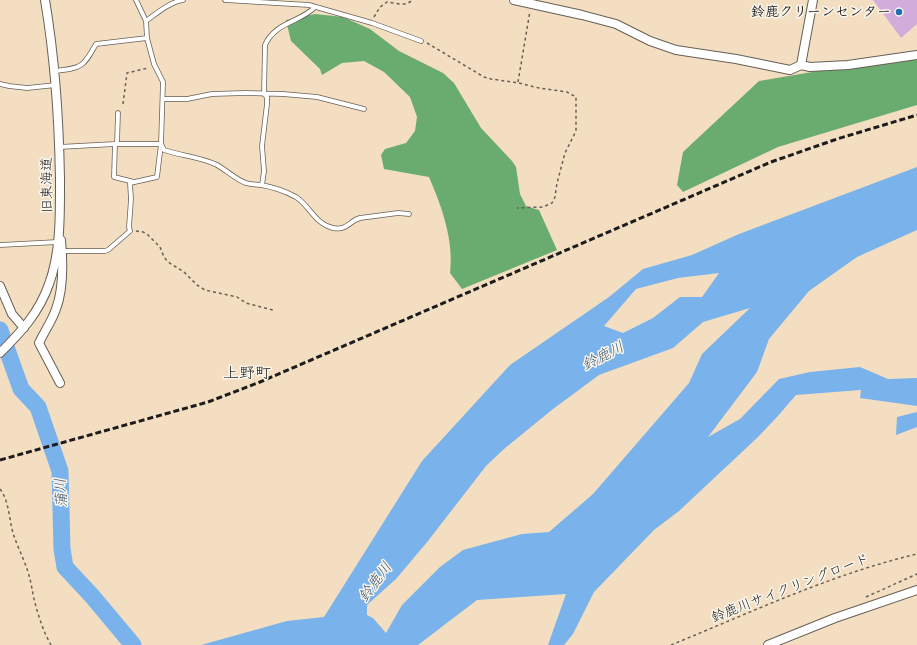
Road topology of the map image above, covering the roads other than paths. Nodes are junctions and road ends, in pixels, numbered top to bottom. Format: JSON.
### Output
{"nodes":[{"id":1,"x":45,"y":0,"type":"edge"},
{"id":2,"x":136,"y":0,"type":"edge"},
{"id":3,"x":183,"y":0,"type":"edge"},
{"id":4,"x":224,"y":0,"type":"edge"},
{"id":5,"x":514,"y":0,"type":"edge"},
{"id":6,"x":813,"y":0,"type":"edge"},
{"id":7,"x":543,"y":3,"type":"edge"},
{"id":8,"x":315,"y":7,"type":"junction"},
{"id":9,"x":146,"y":21,"type":"junction"},
{"id":10,"x":147,"y":38,"type":"junction"},
{"id":11,"x":422,"y":41,"type":"road end"},
{"id":12,"x":917,"y":55,"type":"edge"},
{"id":13,"x":801,"y":65,"type":"junction"},
{"id":14,"x":55,"y":71,"type":"junction"},
{"id":15,"x":0,"y":84,"type":"edge"},
{"id":16,"x":56,"y":85,"type":"junction"},
{"id":17,"x":264,"y":94,"type":"junction"},
{"id":18,"x":163,"y":99,"type":"junction"},
{"id":19,"x":364,"y":109,"type":"dead end"},
{"id":20,"x":118,"y":113,"type":"dead end"},
{"id":21,"x":116,"y":144,"type":"junction"},
{"id":22,"x":160,"y":144,"type":"junction"},
{"id":23,"x":59,"y":147,"type":"junction"},
{"id":24,"x":134,"y":182,"type":"junction"},
{"id":25,"x":262,"y":185,"type":"junction"},
{"id":26,"x":409,"y":214,"type":"dead end"},
{"id":27,"x":60,"y":224,"type":"junction"},
{"id":28,"x":58,"y":242,"type":"junction"},
{"id":29,"x":0,"y":245,"type":"edge"},
{"id":30,"x":62,"y":251,"type":"junction"},
{"id":31,"x":0,"y":286,"type":"edge"},
{"id":32,"x":23,"y":330,"type":"junction"},
{"id":33,"x":0,"y":353,"type":"edge"},
{"id":34,"x":60,"y":383,"type":"dead end"},
{"id":35,"x":917,"y":590,"type":"edge"},
{"id":36,"x":768,"y":645,"type":"edge"}],
"edges":[{"from":1,"to":14,"type":"street","name":"旧東海道"},
{"from":2,"to":9,"type":"lane"},
{"from":3,"to":9,"type":"lane"},
{"from":4,"to":8,"type":"lane"},
{"from":5,"to":7,"type":"street"},
{"from":6,"to":13,"type":"street"},
{"from":7,"to":13,"type":"street"},
{"from":8,"to":11,"type":"lane"},
{"from":8,"to":17,"type":"lane"},
{"from":9,"to":10,"type":"lane"},
{"from":10,"to":14,"type":"lane"},
{"from":10,"to":18,"type":"lane"},
{"from":12,"to":13,"type":"street"},
{"from":14,"to":16,"type":"street","name":"旧東海道"},
{"from":15,"to":16,"type":"lane"},
{"from":16,"to":23,"type":"street","name":"旧東海道"},
{"from":17,"to":18,"type":"lane"},
{"from":17,"to":19,"type":"lane"},
{"from":17,"to":25,"type":"lane"},
{"from":18,"to":22,"type":"lane"},
{"from":20,"to":21,"type":"lane"},
{"from":21,"to":22,"type":"lane"},
{"from":21,"to":23,"type":"lane"},
{"from":21,"to":24,"type":"lane"},
{"from":22,"to":24,"type":"lane"},
{"from":22,"to":25,"type":"lane"},
{"from":23,"to":27,"type":"street","name":"旧東海道"},
{"from":24,"to":30,"type":"lane"},
{"from":25,"to":26,"type":"lane"},
{"from":27,"to":28,"type":"street","name":"旧東海道"},
{"from":27,"to":30,"type":"street"},
{"from":28,"to":29,"type":"lane"},
{"from":28,"to":32,"type":"street","name":"旧東海道"},
{"from":30,"to":34,"type":"street"},
{"from":31,"to":32,"type":"street"},
{"from":32,"to":33,"type":"street","name":"旧東海道"},
{"from":35,"to":36,"type":"street"}]}
